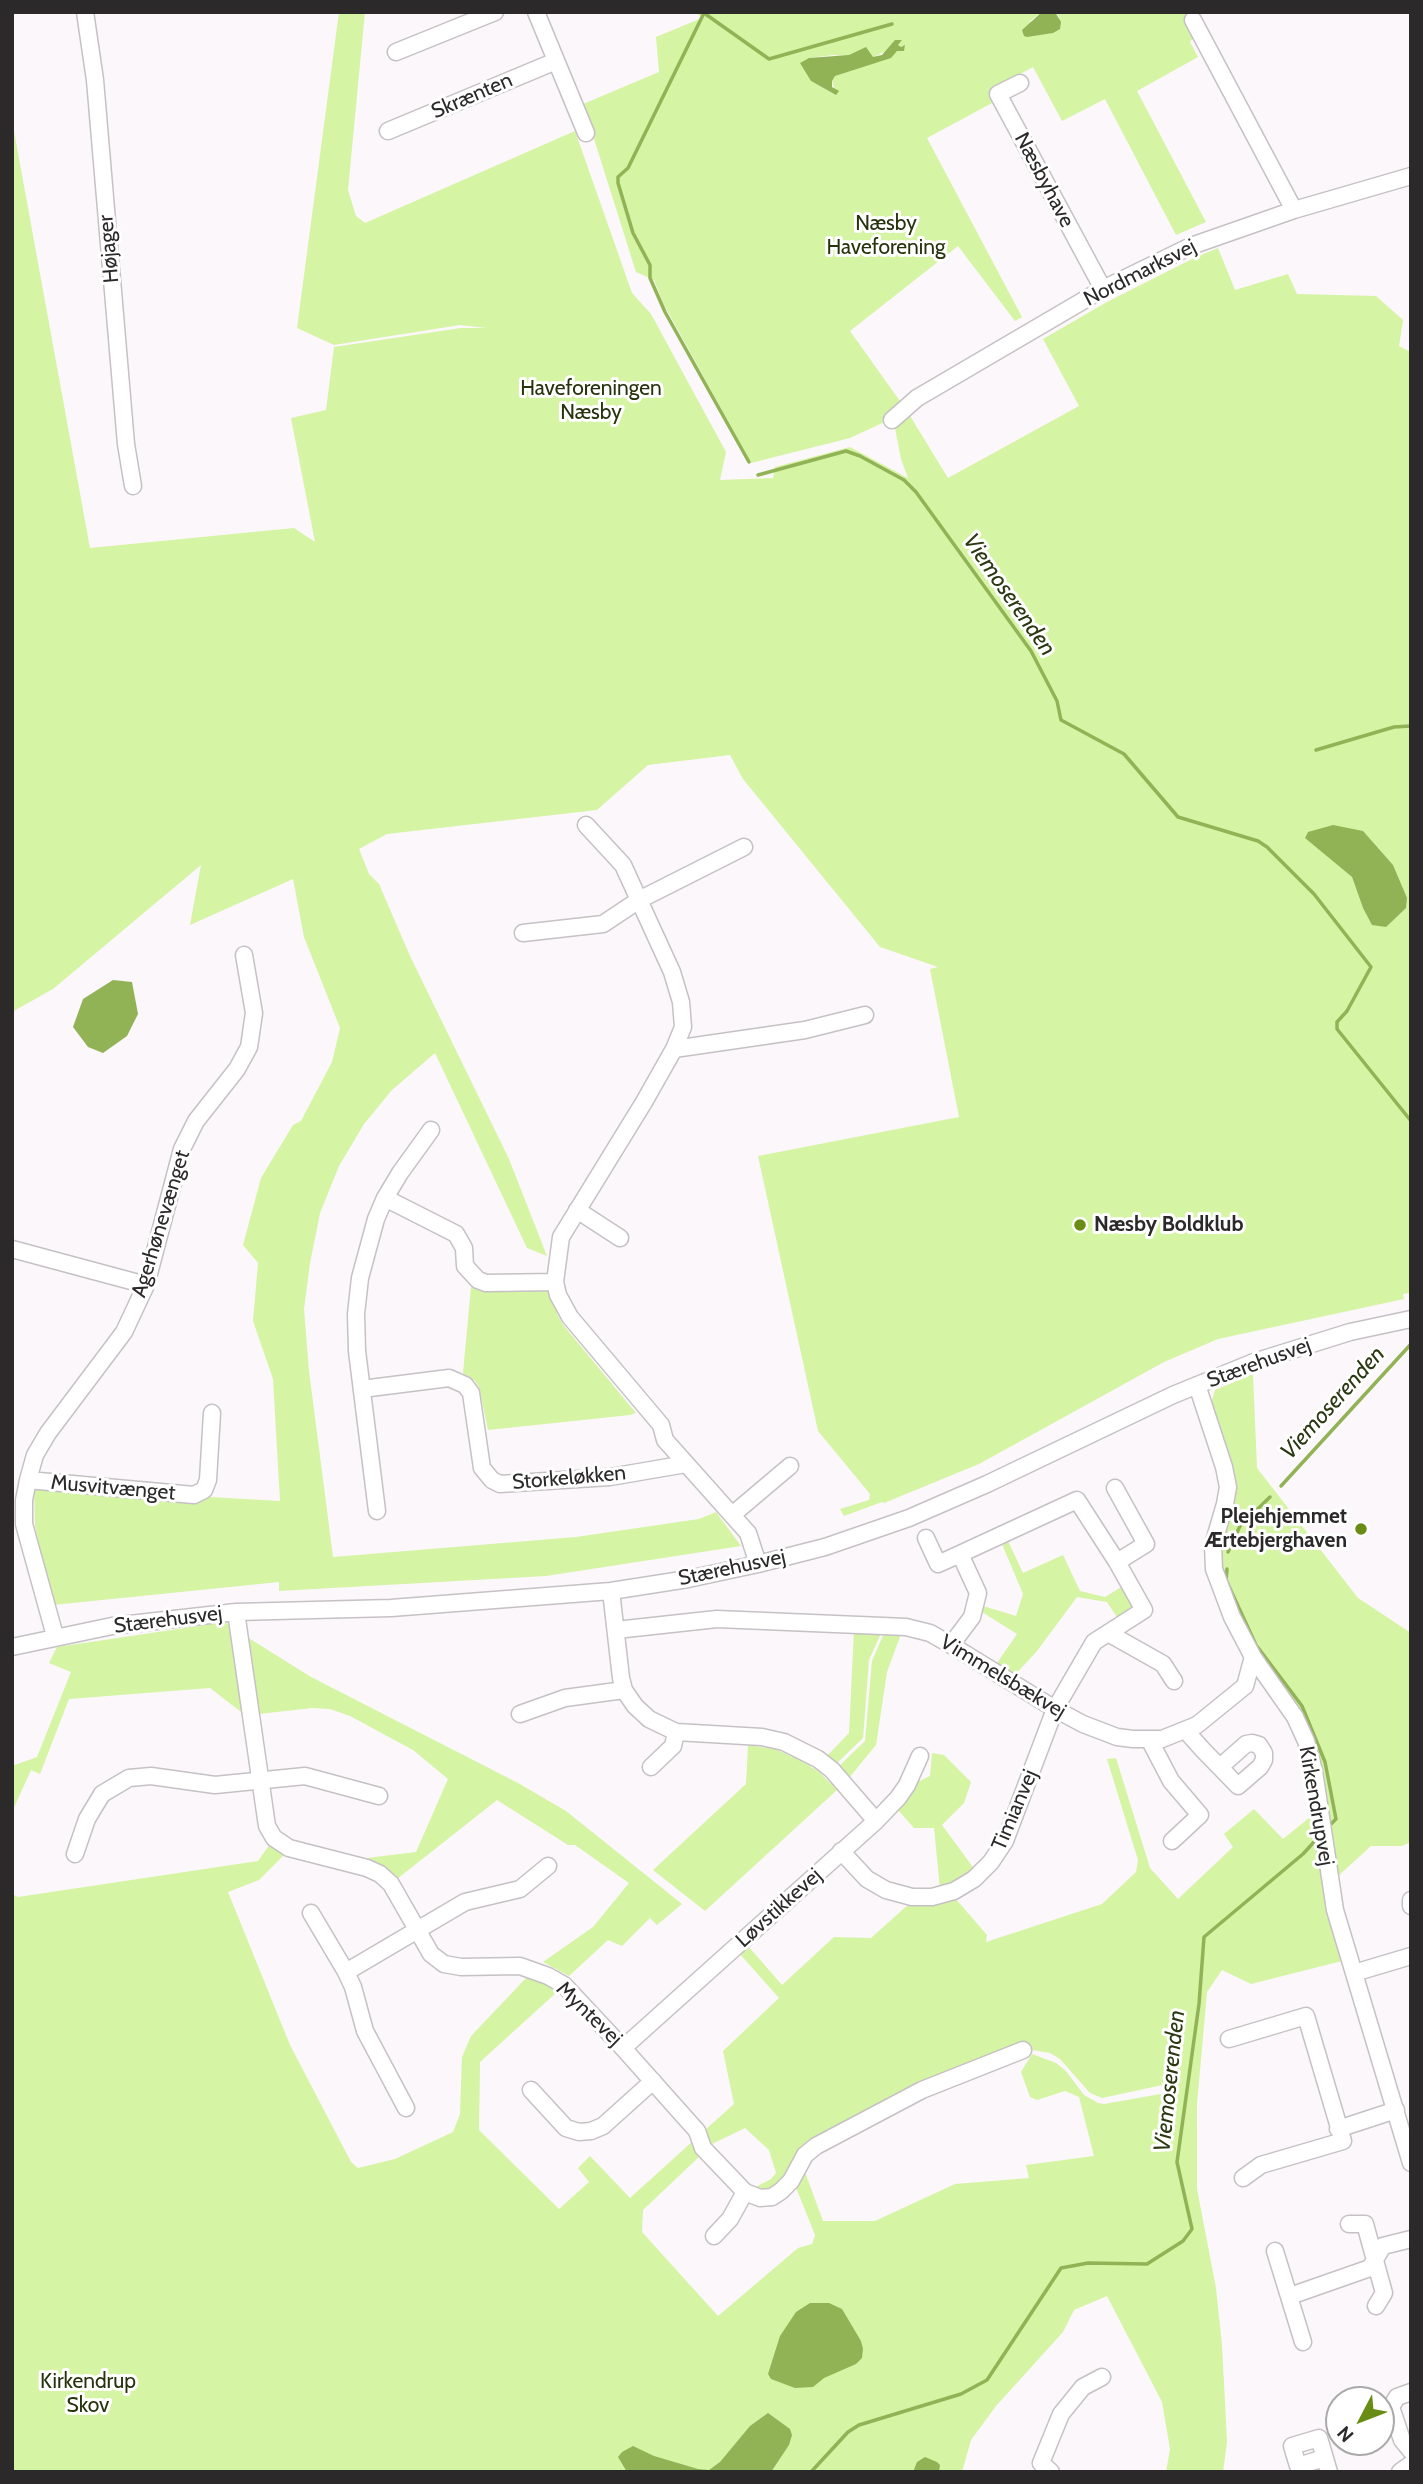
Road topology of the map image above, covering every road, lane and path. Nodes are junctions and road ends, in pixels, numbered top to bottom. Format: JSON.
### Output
{"nodes":[{"id":1,"x":85,"y":12,"type":"edge"},
{"id":2,"x":495,"y":12,"type":"edge"},
{"id":3,"x":536,"y":12,"type":"edge"},
{"id":4,"x":1193,"y":20,"type":"dead end"},
{"id":5,"x":396,"y":52,"type":"dead end"},
{"id":6,"x":556,"y":61,"type":"junction"},
{"id":7,"x":1020,"y":83,"type":"dead end"},
{"id":8,"x":388,"y":131,"type":"dead end"},
{"id":9,"x":586,"y":133,"type":"dead end"},
{"id":10,"x":1411,"y":176,"type":"edge"},
{"id":11,"x":1294,"y":210,"type":"junction"},
{"id":12,"x":1102,"y":289,"type":"junction"},
{"id":13,"x":892,"y":420,"type":"dead end"},
{"id":14,"x":133,"y":486,"type":"dead end"},
{"id":15,"x":586,"y":825,"type":"dead end"},
{"id":16,"x":744,"y":847,"type":"dead end"},
{"id":17,"x":639,"y":900,"type":"junction"},
{"id":18,"x":523,"y":933,"type":"dead end"},
{"id":19,"x":244,"y":955,"type":"dead end"},
{"id":20,"x":865,"y":1015,"type":"dead end"},
{"id":21,"x":674,"y":1049,"type":"junction"},
{"id":22,"x":431,"y":1130,"type":"dead end"},
{"id":23,"x":385,"y":1198,"type":"junction"},
{"id":24,"x":578,"y":1210,"type":"junction"},
{"id":25,"x":620,"y":1238,"type":"dead end"},
{"id":26,"x":12,"y":1249,"type":"edge"},
{"id":27,"x":555,"y":1282,"type":"junction"},
{"id":28,"x":146,"y":1285,"type":"junction"},
{"id":29,"x":1411,"y":1319,"type":"edge"},
{"id":30,"x":1197,"y":1385,"type":"junction"},
{"id":31,"x":362,"y":1389,"type":"junction"},
{"id":32,"x":212,"y":1413,"type":"dead end"},
{"id":33,"x":686,"y":1464,"type":"junction"},
{"id":34,"x":790,"y":1466,"type":"dead end"},
{"id":35,"x":28,"y":1480,"type":"junction"},
{"id":36,"x":1115,"y":1488,"type":"dead end"},
{"id":37,"x":377,"y":1511,"type":"dead end"},
{"id":38,"x":732,"y":1515,"type":"junction"},
{"id":39,"x":18,"y":1525,"type":"edge"},
{"id":40,"x":926,"y":1538,"type":"dead end"},
{"id":41,"x":960,"y":1554,"type":"junction"},
{"id":42,"x":1117,"y":1562,"type":"junction"},
{"id":43,"x":758,"y":1564,"type":"junction"},
{"id":44,"x":611,"y":1591,"type":"junction"},
{"id":45,"x":236,"y":1612,"type":"junction"},
{"id":46,"x":616,"y":1630,"type":"junction"},
{"id":47,"x":1108,"y":1633,"type":"junction"},
{"id":48,"x":55,"y":1636,"type":"junction"},
{"id":49,"x":951,"y":1645,"type":"junction"},
{"id":50,"x":12,"y":1647,"type":"edge"},
{"id":51,"x":1253,"y":1657,"type":"junction"},
{"id":52,"x":1174,"y":1681,"type":"dead end"},
{"id":53,"x":1273,"y":1685,"type":"junction"},
{"id":54,"x":1245,"y":1686,"type":"junction"},
{"id":55,"x":624,"y":1690,"type":"junction"},
{"id":56,"x":1055,"y":1709,"type":"junction"},
{"id":57,"x":520,"y":1714,"type":"dead end"},
{"id":58,"x":1186,"y":1731,"type":"junction"},
{"id":59,"x":676,"y":1732,"type":"junction"},
{"id":60,"x":1149,"y":1739,"type":"junction"},
{"id":61,"x":920,"y":1756,"type":"dead end"},
{"id":62,"x":651,"y":1767,"type":"dead end"},
{"id":63,"x":1220,"y":1767,"type":"dead end"},
{"id":64,"x":261,"y":1782,"type":"junction"},
{"id":65,"x":379,"y":1796,"type":"dead end"},
{"id":66,"x":876,"y":1821,"type":"junction"},
{"id":67,"x":1172,"y":1841,"type":"dead end"},
{"id":68,"x":841,"y":1851,"type":"junction"},
{"id":69,"x":75,"y":1854,"type":"dead end"},
{"id":70,"x":548,"y":1866,"type":"dead end"},
{"id":71,"x":1411,"y":1900,"type":"edge"},
{"id":72,"x":1411,"y":1906,"type":"edge"},
{"id":73,"x":311,"y":1913,"type":"dead end"},
{"id":74,"x":418,"y":1931,"type":"junction"},
{"id":75,"x":1411,"y":1956,"type":"edge"},
{"id":76,"x":346,"y":1972,"type":"junction"},
{"id":77,"x":1354,"y":1973,"type":"junction"},
{"id":78,"x":1229,"y":2039,"type":"dead end"},
{"id":79,"x":623,"y":2048,"type":"junction"},
{"id":80,"x":1023,"y":2050,"type":"dead end"},
{"id":81,"x":653,"y":2081,"type":"junction"},
{"id":82,"x":531,"y":2090,"type":"dead end"},
{"id":83,"x":406,"y":2108,"type":"dead end"},
{"id":84,"x":1396,"y":2110,"type":"junction"},
{"id":85,"x":1338,"y":2129,"type":"junction"},
{"id":86,"x":1411,"y":2163,"type":"edge"},
{"id":87,"x":1243,"y":2178,"type":"dead end"},
{"id":88,"x":745,"y":2192,"type":"junction"},
{"id":89,"x":1349,"y":2224,"type":"dead end"},
{"id":90,"x":714,"y":2236,"type":"dead end"},
{"id":91,"x":1411,"y":2239,"type":"edge"},
{"id":92,"x":1275,"y":2251,"type":"dead end"},
{"id":93,"x":1375,"y":2261,"type":"junction"},
{"id":94,"x":1290,"y":2296,"type":"junction"},
{"id":95,"x":1376,"y":2306,"type":"dead end"},
{"id":96,"x":1303,"y":2342,"type":"dead end"},
{"id":97,"x":1102,"y":2377,"type":"dead end"},
{"id":98,"x":1411,"y":2392,"type":"edge"},
{"id":99,"x":1411,"y":2451,"type":"edge"},
{"id":100,"x":1411,"y":2464,"type":"edge"},
{"id":101,"x":1051,"y":2472,"type":"edge"},
{"id":102,"x":1400,"y":2472,"type":"edge"}],
"edges":[{"from":1,"to":14,"type":"street","name":"Højager"},
{"from":2,"to":5,"type":"street"},
{"from":3,"to":6,"type":"street"},
{"from":4,"to":11,"type":"street"},
{"from":6,"to":8,"type":"street","name":"Skrænten"},
{"from":6,"to":9,"type":"street"},
{"from":7,"to":12,"type":"street","name":"Næsbyhave"},
{"from":10,"to":11,"type":"street","name":"Nordmarksvej"},
{"from":11,"to":12,"type":"street","name":"Nordmarksvej"},
{"from":12,"to":13,"type":"street","name":"Nordmarksvej"},
{"from":15,"to":17,"type":"street"},
{"from":16,"to":17,"type":"street"},
{"from":17,"to":18,"type":"street"},
{"from":17,"to":21,"type":"street"},
{"from":19,"to":28,"type":"street","name":"Agerhønevænget"},
{"from":20,"to":21,"type":"street"},
{"from":21,"to":24,"type":"street"},
{"from":22,"to":23,"type":"street"},
{"from":23,"to":27,"type":"street"},
{"from":23,"to":31,"type":"street"},
{"from":24,"to":25,"type":"street"},
{"from":24,"to":27,"type":"street"},
{"from":26,"to":28,"type":"street"},
{"from":27,"to":33,"type":"street"},
{"from":28,"to":35,"type":"street","name":"Agerhønevænget"},
{"from":29,"to":30,"type":"street","name":"Stærehusvej"},
{"from":30,"to":43,"type":"street","name":"Stærehusvej"},
{"from":30,"to":51,"type":"street","name":"Kirkendrupvej"},
{"from":31,"to":33,"type":"street","name":"Storkeløkken"},
{"from":31,"to":37,"type":"street"},
{"from":32,"to":35,"type":"street","name":"Musvitvænget"},
{"from":33,"to":38,"type":"street"},
{"from":34,"to":38,"type":"street"},
{"from":35,"to":39,"type":"street","name":"Agerhønevænget"},
{"from":36,"to":42,"type":"street"},
{"from":38,"to":43,"type":"street"},
{"from":39,"to":48,"type":"street","name":"Agerhønevænget"},
{"from":40,"to":41,"type":"street"},
{"from":41,"to":42,"type":"street"},
{"from":41,"to":49,"type":"street"},
{"from":42,"to":47,"type":"street","name":"Timianvej"},
{"from":43,"to":44,"type":"street","name":"Stærehusvej"},
{"from":44,"to":45,"type":"street","name":"Stærehusvej"},
{"from":44,"to":46,"type":"street"},
{"from":45,"to":48,"type":"street","name":"Stærehusvej"},
{"from":45,"to":64,"type":"street","name":"Myntevej"},
{"from":46,"to":49,"type":"street","name":"Vimmelsbækvej"},
{"from":46,"to":55,"type":"street"},
{"from":47,"to":52,"type":"street"},
{"from":47,"to":56,"type":"street","name":"Timianvej"},
{"from":48,"to":50,"type":"street","name":"Stærehusvej"},
{"from":49,"to":56,"type":"street","name":"Vimmelsbækvej"},
{"from":51,"to":53,"type":"street","name":"Kirkendrupvej"},
{"from":51,"to":54,"type":"street"},
{"from":53,"to":54,"type":"street"},
{"from":53,"to":77,"type":"street","name":"Kirkendrupvej"},
{"from":54,"to":58,"type":"street","name":"Vimmelsbækvej"},
{"from":55,"to":57,"type":"street"},
{"from":55,"to":59,"type":"street"},
{"from":56,"to":60,"type":"street","name":"Vimmelsbækvej"},
{"from":56,"to":68,"type":"street","name":"Timianvej"},
{"from":58,"to":60,"type":"street","name":"Vimmelsbækvej"},
{"from":58,"to":63,"type":"street"},
{"from":59,"to":62,"type":"street"},
{"from":59,"to":66,"type":"street"},
{"from":60,"to":67,"type":"street"},
{"from":61,"to":66,"type":"street","name":"Løvstikkevej"},
{"from":64,"to":65,"type":"street"},
{"from":64,"to":69,"type":"street"},
{"from":64,"to":74,"type":"street","name":"Myntevej"},
{"from":66,"to":68,"type":"street","name":"Løvstikkevej"},
{"from":68,"to":79,"type":"street","name":"Løvstikkevej"},
{"from":70,"to":74,"type":"street"},
{"from":71,"to":72,"type":"street"},
{"from":73,"to":76,"type":"street"},
{"from":74,"to":76,"type":"street"},
{"from":74,"to":79,"type":"street","name":"Myntevej"},
{"from":75,"to":77,"type":"street"},
{"from":76,"to":83,"type":"street"},
{"from":77,"to":84,"type":"street","name":"Kirkendrupvej"},
{"from":78,"to":85,"type":"street"},
{"from":79,"to":81,"type":"street","name":"Myntevej"},
{"from":80,"to":88,"type":"street"},
{"from":81,"to":82,"type":"street"},
{"from":81,"to":88,"type":"street","name":"Myntevej"},
{"from":84,"to":85,"type":"street"},
{"from":84,"to":86,"type":"street","name":"Kirkendrupvej"},
{"from":85,"to":87,"type":"street"},
{"from":88,"to":90,"type":"street"},
{"from":89,"to":93,"type":"street"},
{"from":91,"to":93,"type":"street"},
{"from":92,"to":94,"type":"street"},
{"from":93,"to":94,"type":"street"},
{"from":93,"to":95,"type":"street"},
{"from":94,"to":96,"type":"street"},
{"from":97,"to":101,"type":"street"},
{"from":98,"to":99,"type":"street"},
{"from":100,"to":102,"type":"street"}]}
